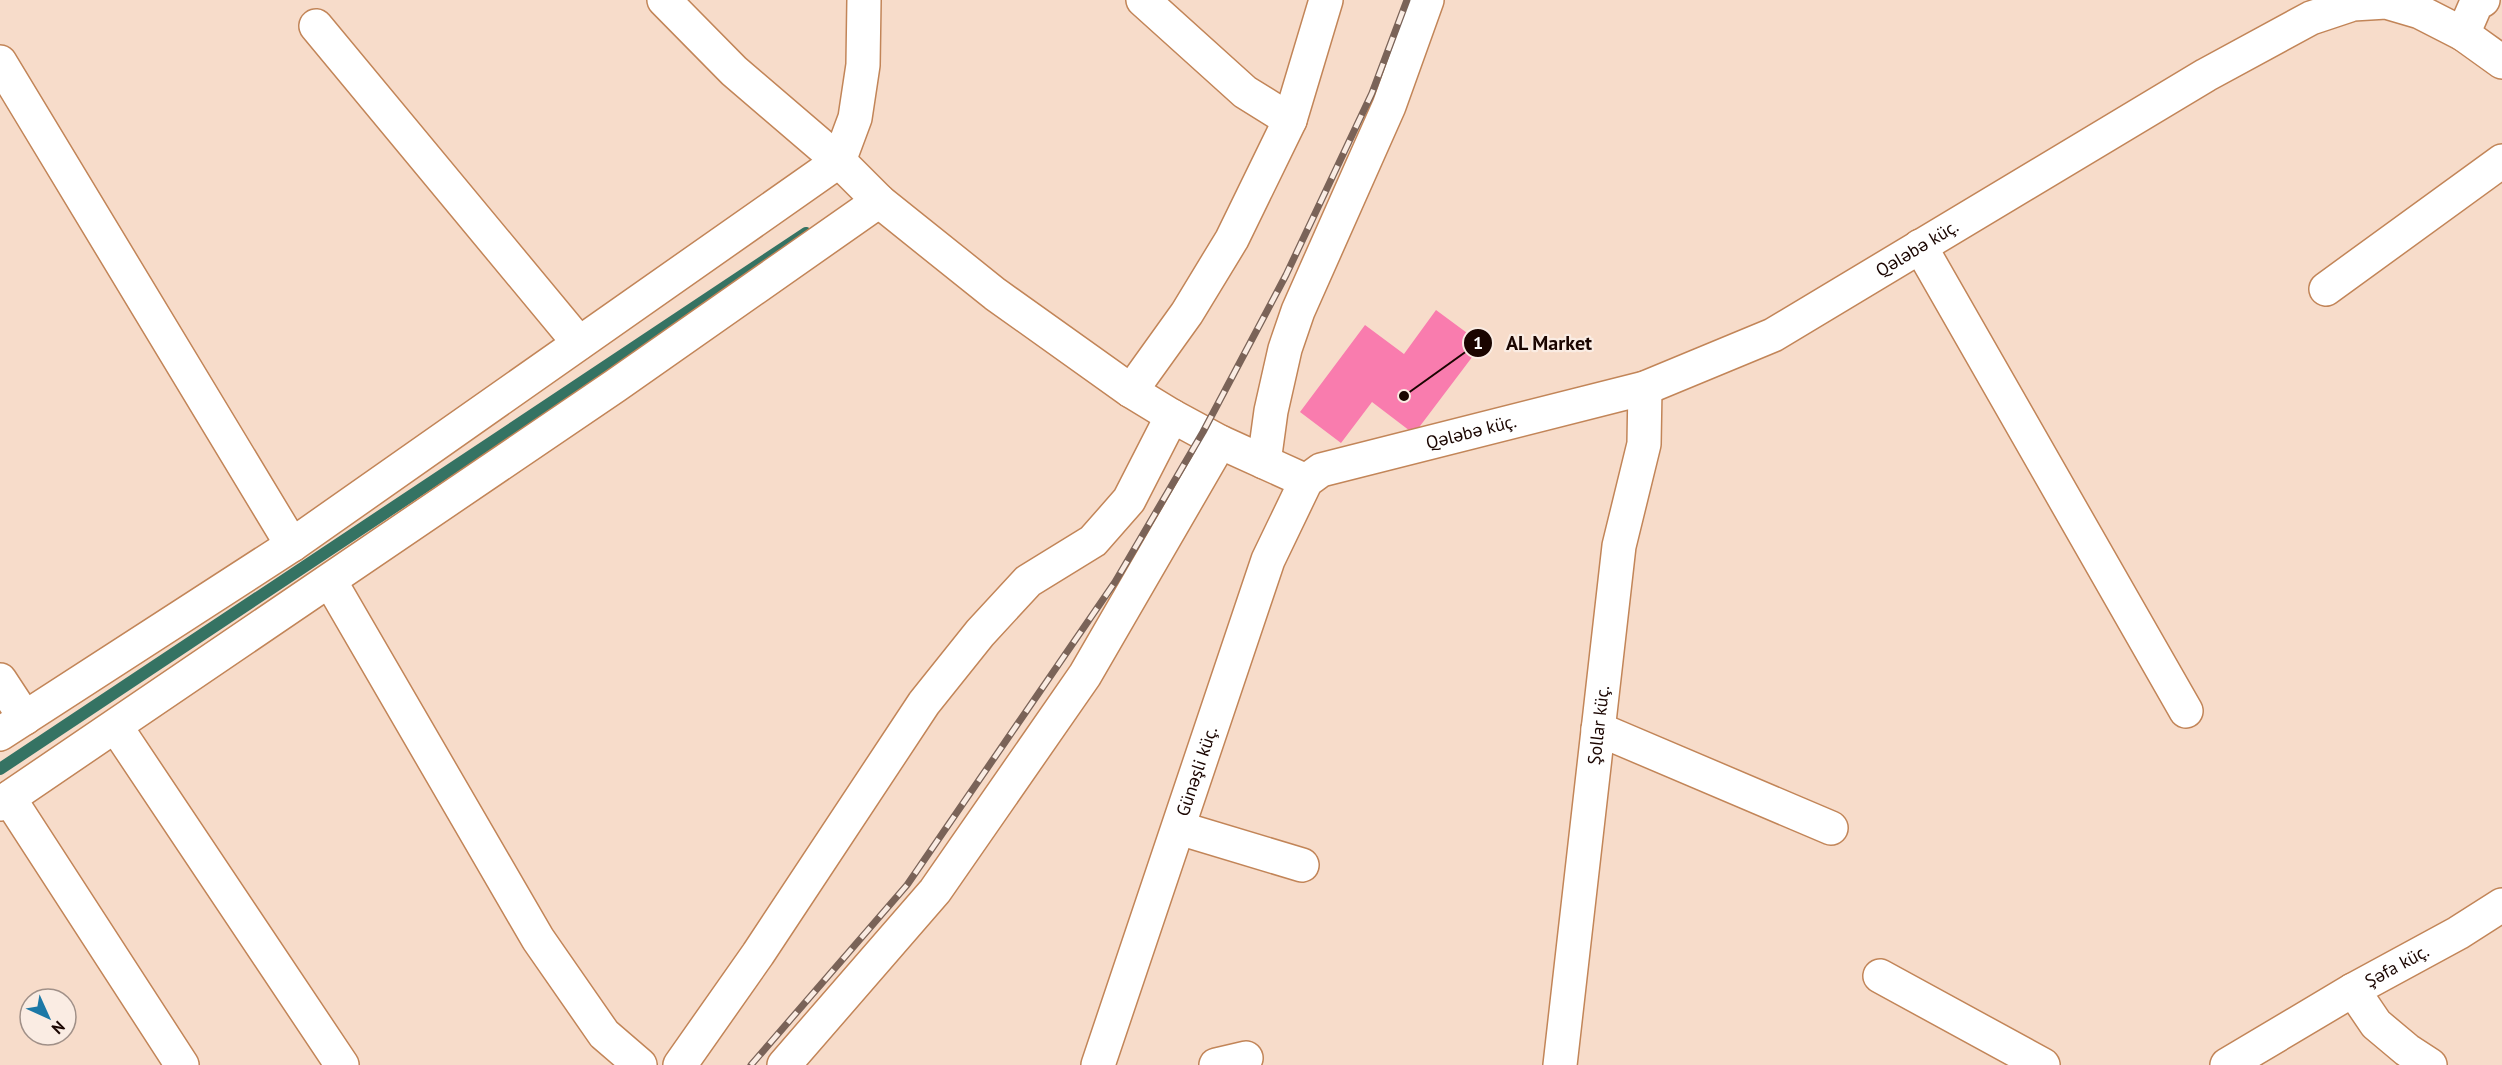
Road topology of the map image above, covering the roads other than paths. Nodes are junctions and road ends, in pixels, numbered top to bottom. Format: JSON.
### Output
{"nodes":[{"id":1,"x":664,"y":0,"type":"edge"},
{"id":2,"x":864,"y":0,"type":"edge"},
{"id":3,"x":1143,"y":0,"type":"edge"},
{"id":4,"x":1326,"y":0,"type":"edge"},
{"id":5,"x":1427,"y":0,"type":"edge"},
{"id":6,"x":2483,"y":0,"type":"edge"},
{"id":7,"x":2385,"y":1,"type":"edge"},
{"id":8,"x":316,"y":26,"type":"dead end"},
{"id":9,"x":2463,"y":34,"type":"junction"},
{"id":10,"x":0,"y":62,"type":"edge"},
{"id":11,"x":2502,"y":62,"type":"edge"},
{"id":12,"x":1290,"y":120,"type":"junction"},
{"id":13,"x":838,"y":160,"type":"junction"},
{"id":14,"x":2502,"y":161,"type":"edge"},
{"id":15,"x":879,"y":201,"type":"junction"},
{"id":16,"x":1920,"y":246,"type":"junction"},
{"id":17,"x":2326,"y":289,"type":"dead end"},
{"id":18,"x":579,"y":343,"type":"junction"},
{"id":19,"x":1644,"y":388,"type":"junction"},
{"id":20,"x":1131,"y":391,"type":"junction"},
{"id":21,"x":1172,"y":416,"type":"junction"},
{"id":22,"x":1220,"y":442,"type":"junction"},
{"id":23,"x":1264,"y":462,"type":"junction"},
{"id":24,"x":1306,"y":481,"type":"junction"},
{"id":25,"x":292,"y":545,"type":"junction"},
{"id":26,"x":330,"y":581,"type":"junction"},
{"id":27,"x":0,"y":680,"type":"edge"},
{"id":28,"x":2186,"y":711,"type":"dead end"},
{"id":29,"x":12,"y":726,"type":"edge"},
{"id":30,"x":116,"y":727,"type":"junction"},
{"id":31,"x":1598,"y":729,"type":"junction"},
{"id":32,"x":5,"y":801,"type":"edge"},
{"id":33,"x":1179,"y":828,"type":"junction"},
{"id":34,"x":1831,"y":828,"type":"dead end"},
{"id":35,"x":1302,"y":865,"type":"dead end"},
{"id":36,"x":2502,"y":905,"type":"edge"},
{"id":37,"x":1880,"y":976,"type":"dead end"},
{"id":38,"x":2353,"y":990,"type":"junction"},
{"id":39,"x":183,"y":1065,"type":"edge"},
{"id":40,"x":342,"y":1065,"type":"edge"},
{"id":41,"x":640,"y":1065,"type":"edge"},
{"id":42,"x":680,"y":1065,"type":"edge"},
{"id":43,"x":784,"y":1065,"type":"edge"},
{"id":44,"x":1099,"y":1065,"type":"edge"},
{"id":45,"x":1560,"y":1065,"type":"edge"},
{"id":46,"x":2043,"y":1065,"type":"edge"},
{"id":47,"x":2227,"y":1065,"type":"edge"},
{"id":48,"x":2430,"y":1065,"type":"edge"}],
"edges":[{"from":1,"to":13,"type":"street"},
{"from":2,"to":13,"type":"street"},
{"from":3,"to":12,"type":"street"},
{"from":4,"to":12,"type":"street"},
{"from":5,"to":23,"type":"street"},
{"from":6,"to":9,"type":"street"},
{"from":7,"to":9,"type":"street","name":"Qələbə küç."},
{"from":7,"to":16,"type":"street","name":"Qələbə küç."},
{"from":8,"to":18,"type":"street"},
{"from":9,"to":11,"type":"street","name":"Qələbə küç."},
{"from":10,"to":25,"type":"street"},
{"from":12,"to":20,"type":"street"},
{"from":13,"to":15,"type":"street"},
{"from":13,"to":18,"type":"street"},
{"from":14,"to":17,"type":"street"},
{"from":15,"to":20,"type":"street"},
{"from":15,"to":26,"type":"street"},
{"from":16,"to":19,"type":"street","name":"Qələbə küç."},
{"from":16,"to":28,"type":"street"},
{"from":18,"to":25,"type":"street"},
{"from":19,"to":24,"type":"street","name":"Qələbə küç."},
{"from":19,"to":31,"type":"street","name":"Şollar küç."},
{"from":20,"to":21,"type":"street"},
{"from":21,"to":22,"type":"street"},
{"from":21,"to":42,"type":"street"},
{"from":22,"to":23,"type":"street"},
{"from":22,"to":43,"type":"street"},
{"from":23,"to":24,"type":"street"},
{"from":24,"to":33,"type":"street","name":"Günəşli küç."},
{"from":25,"to":29,"type":"street"},
{"from":26,"to":30,"type":"street"},
{"from":26,"to":41,"type":"street"},
{"from":27,"to":29,"type":"street"},
{"from":30,"to":32,"type":"street"},
{"from":30,"to":40,"type":"street"},
{"from":31,"to":34,"type":"street"},
{"from":31,"to":45,"type":"street","name":"Şollar küç."},
{"from":32,"to":39,"type":"street"},
{"from":33,"to":35,"type":"street"},
{"from":33,"to":44,"type":"street","name":"Günəşli küç."},
{"from":36,"to":38,"type":"street","name":"Şəfa küç."},
{"from":37,"to":46,"type":"street"},
{"from":38,"to":47,"type":"street"},
{"from":38,"to":48,"type":"street","name":"Şəfa küç."}]}
